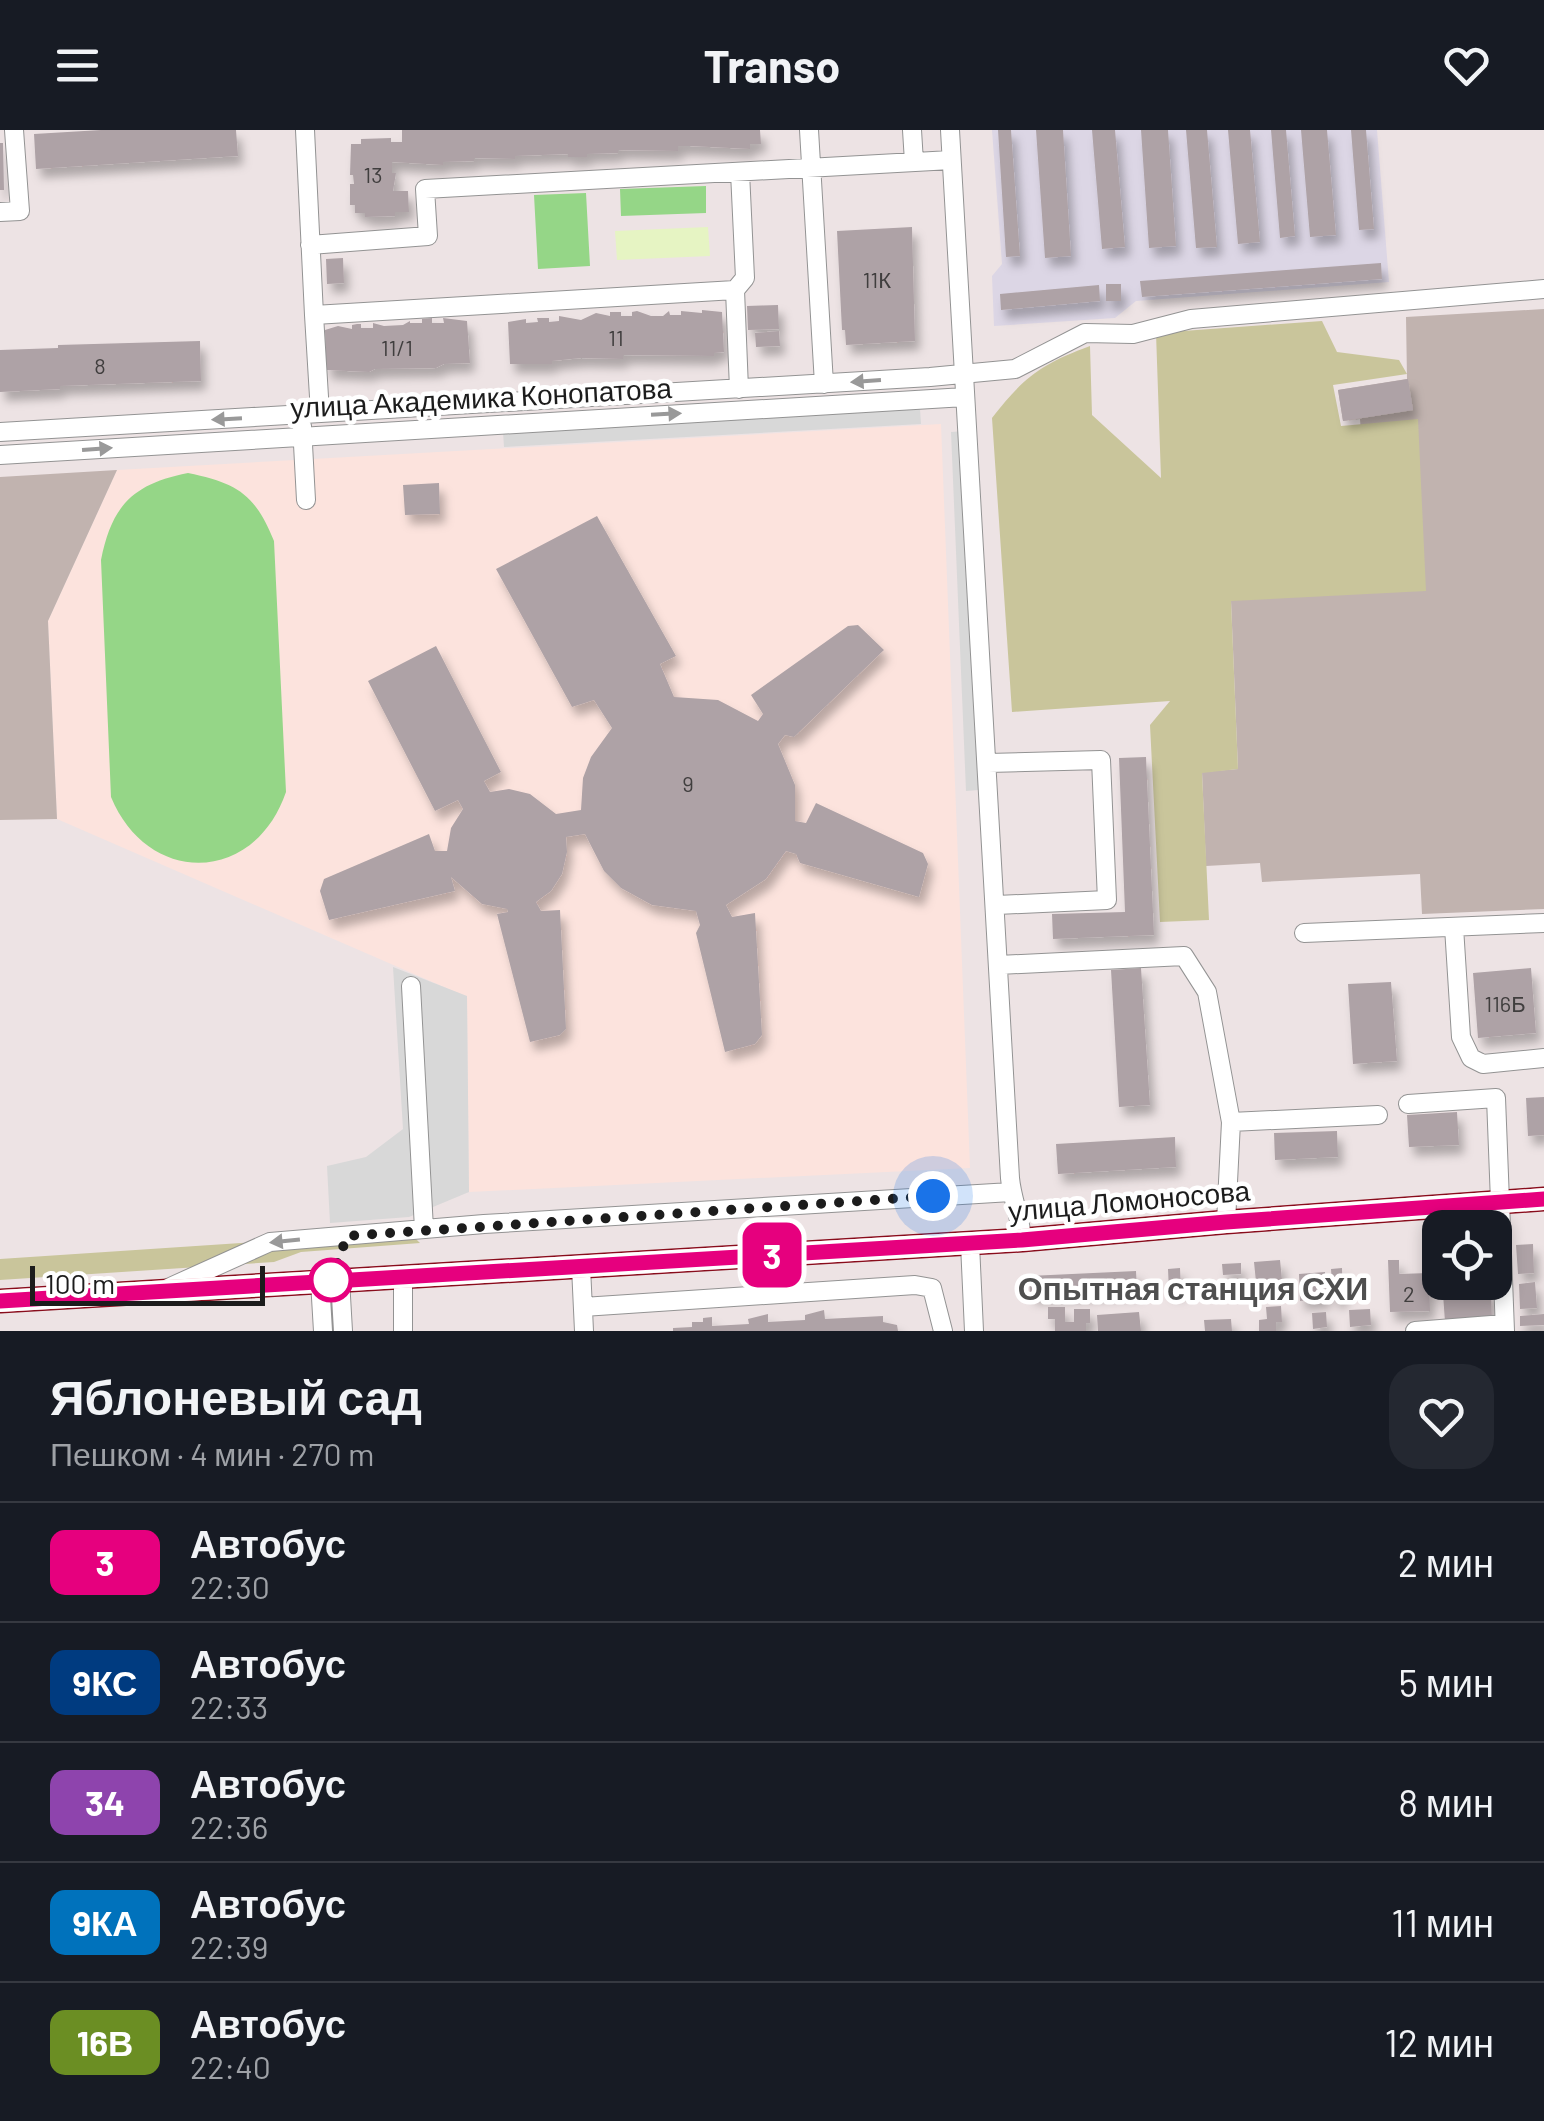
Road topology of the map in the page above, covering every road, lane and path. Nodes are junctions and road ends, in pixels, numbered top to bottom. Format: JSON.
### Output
{"nodes":[{"id":1,"x":14,"y":130,"type":"edge"},
{"id":2,"x":305,"y":130,"type":"edge"},
{"id":3,"x":809,"y":130,"type":"edge"},
{"id":4,"x":912,"y":130,"type":"edge"},
{"id":5,"x":950,"y":130,"type":"edge"},
{"id":6,"x":951,"y":160,"type":"junction"},
{"id":7,"x":914,"y":162,"type":"junction"},
{"id":8,"x":811,"y":168,"type":"junction"},
{"id":9,"x":740,"y":172,"type":"junction"},
{"id":10,"x":0,"y":212,"type":"edge"},
{"id":11,"x":310,"y":244,"type":"junction"},
{"id":12,"x":1544,"y":288,"type":"edge"},
{"id":13,"x":735,"y":290,"type":"junction"},
{"id":14,"x":314,"y":315,"type":"junction"},
{"id":15,"x":964,"y":373,"type":"junction"},
{"id":16,"x":824,"y":384,"type":"junction"},
{"id":17,"x":740,"y":389,"type":"junction"},
{"id":18,"x":965,"y":396,"type":"junction"},
{"id":19,"x":310,"y":414,"type":"junction"},
{"id":20,"x":0,"y":432,"type":"edge"},
{"id":21,"x":302,"y":436,"type":"junction"},
{"id":22,"x":0,"y":455,"type":"edge"},
{"id":23,"x":306,"y":500,"type":"dead end"},
{"id":24,"x":988,"y":763,"type":"junction"},
{"id":25,"x":996,"y":905,"type":"junction"},
{"id":26,"x":1544,"y":924,"type":"edge"},
{"id":27,"x":1454,"y":927,"type":"junction"},
{"id":28,"x":1304,"y":933,"type":"dead end"},
{"id":29,"x":999,"y":964,"type":"junction"},
{"id":30,"x":411,"y":986,"type":"dead end"},
{"id":31,"x":1544,"y":1058,"type":"edge"},
{"id":32,"x":1408,"y":1104,"type":"dead end"},
{"id":33,"x":1378,"y":1115,"type":"dead end"},
{"id":34,"x":1231,"y":1122,"type":"junction"},
{"id":35,"x":1011,"y":1192,"type":"junction"},
{"id":36,"x":1544,"y":1199,"type":"edge"},
{"id":37,"x":1502,"y":1201,"type":"junction"},
{"id":38,"x":1226,"y":1222,"type":"junction"},
{"id":39,"x":424,"y":1229,"type":"junction"},
{"id":40,"x":1022,"y":1240,"type":"junction"},
{"id":41,"x":970,"y":1244,"type":"junction"},
{"id":42,"x":581,"y":1267,"type":"junction"},
{"id":43,"x":403,"y":1276,"type":"junction"},
{"id":44,"x":330,"y":1280,"type":"junction"},
{"id":45,"x":160,"y":1291,"type":"junction"},
{"id":46,"x":0,"y":1301,"type":"edge"},
{"id":47,"x":582,"y":1307,"type":"junction"},
{"id":48,"x":1504,"y":1328,"type":"edge"},
{"id":49,"x":323,"y":1331,"type":"edge"},
{"id":50,"x":343,"y":1331,"type":"edge"},
{"id":51,"x":403,"y":1331,"type":"edge"},
{"id":52,"x":584,"y":1331,"type":"edge"},
{"id":53,"x":943,"y":1331,"type":"edge"},
{"id":54,"x":974,"y":1331,"type":"edge"},
{"id":55,"x":1415,"y":1331,"type":"edge"}],
"edges":[{"from":1,"to":10,"type":"street"},
{"from":2,"to":11,"type":"street"},
{"from":3,"to":8,"type":"street"},
{"from":4,"to":7,"type":"street"},
{"from":5,"to":6,"type":"street"},
{"from":6,"to":7,"type":"street"},
{"from":6,"to":15,"type":"street"},
{"from":7,"to":8,"type":"street"},
{"from":8,"to":9,"type":"street"},
{"from":8,"to":16,"type":"street"},
{"from":9,"to":11,"type":"street"},
{"from":9,"to":13,"type":"street"},
{"from":11,"to":14,"type":"street"},
{"from":12,"to":15,"type":"street","name":"улица Академика Конопатова"},
{"from":13,"to":14,"type":"street"},
{"from":13,"to":17,"type":"street"},
{"from":14,"to":19,"type":"street"},
{"from":15,"to":16,"type":"street","name":"улица Академика Конопатова","one_way":true},
{"from":15,"to":18,"type":"street"},
{"from":16,"to":17,"type":"street","name":"улица Академика Конопатова"},
{"from":17,"to":19,"type":"street","name":"улица Академика Конопатова"},
{"from":21,"to":18,"type":"street","name":"улица Академика Конопатова","one_way":true},
{"from":18,"to":24,"type":"street"},
{"from":19,"to":20,"type":"street","name":"улица Академика Конопатова","one_way":true},
{"from":19,"to":21,"type":"street"},
{"from":22,"to":21,"type":"street","name":"улица Академика Конопатова","one_way":true},
{"from":21,"to":23,"type":"street"},
{"from":24,"to":25,"type":"street"},
{"from":24,"to":25,"type":"street"},
{"from":25,"to":29,"type":"street"},
{"from":26,"to":27,"type":"street"},
{"from":27,"to":28,"type":"street"},
{"from":27,"to":31,"type":"street"},
{"from":29,"to":34,"type":"street"},
{"from":29,"to":35,"type":"street"},
{"from":30,"to":39,"type":"street"},
{"from":32,"to":37,"type":"street"},
{"from":33,"to":34,"type":"street"},
{"from":34,"to":38,"type":"street"},
{"from":35,"to":39,"type":"street"},
{"from":35,"to":40,"type":"street"},
{"from":36,"to":37,"type":"main road","name":"улица Ломоносова"},
{"from":37,"to":38,"type":"main road","name":"улица Ломоносова"},
{"from":37,"to":48,"type":"street"},
{"from":38,"to":40,"type":"main road","name":"улица Ломоносова"},
{"from":39,"to":45,"type":"street","one_way":true},
{"from":40,"to":41,"type":"main road","name":"улица Ломоносова"},
{"from":41,"to":42,"type":"main road","name":"улица Ломоносова"},
{"from":41,"to":54,"type":"street"},
{"from":42,"to":43,"type":"main road","name":"улица Ломоносова"},
{"from":42,"to":47,"type":"street"},
{"from":43,"to":44,"type":"main road","name":"улица Ломоносова"},
{"from":43,"to":51,"type":"street"},
{"from":44,"to":45,"type":"main road","name":"улица Ломоносова"},
{"from":44,"to":49,"type":"street"},
{"from":44,"to":50,"type":"street"},
{"from":45,"to":46,"type":"main road","name":"улица Ломоносова"},
{"from":47,"to":52,"type":"street"},
{"from":47,"to":53,"type":"street"},
{"from":48,"to":55,"type":"street"}]}
